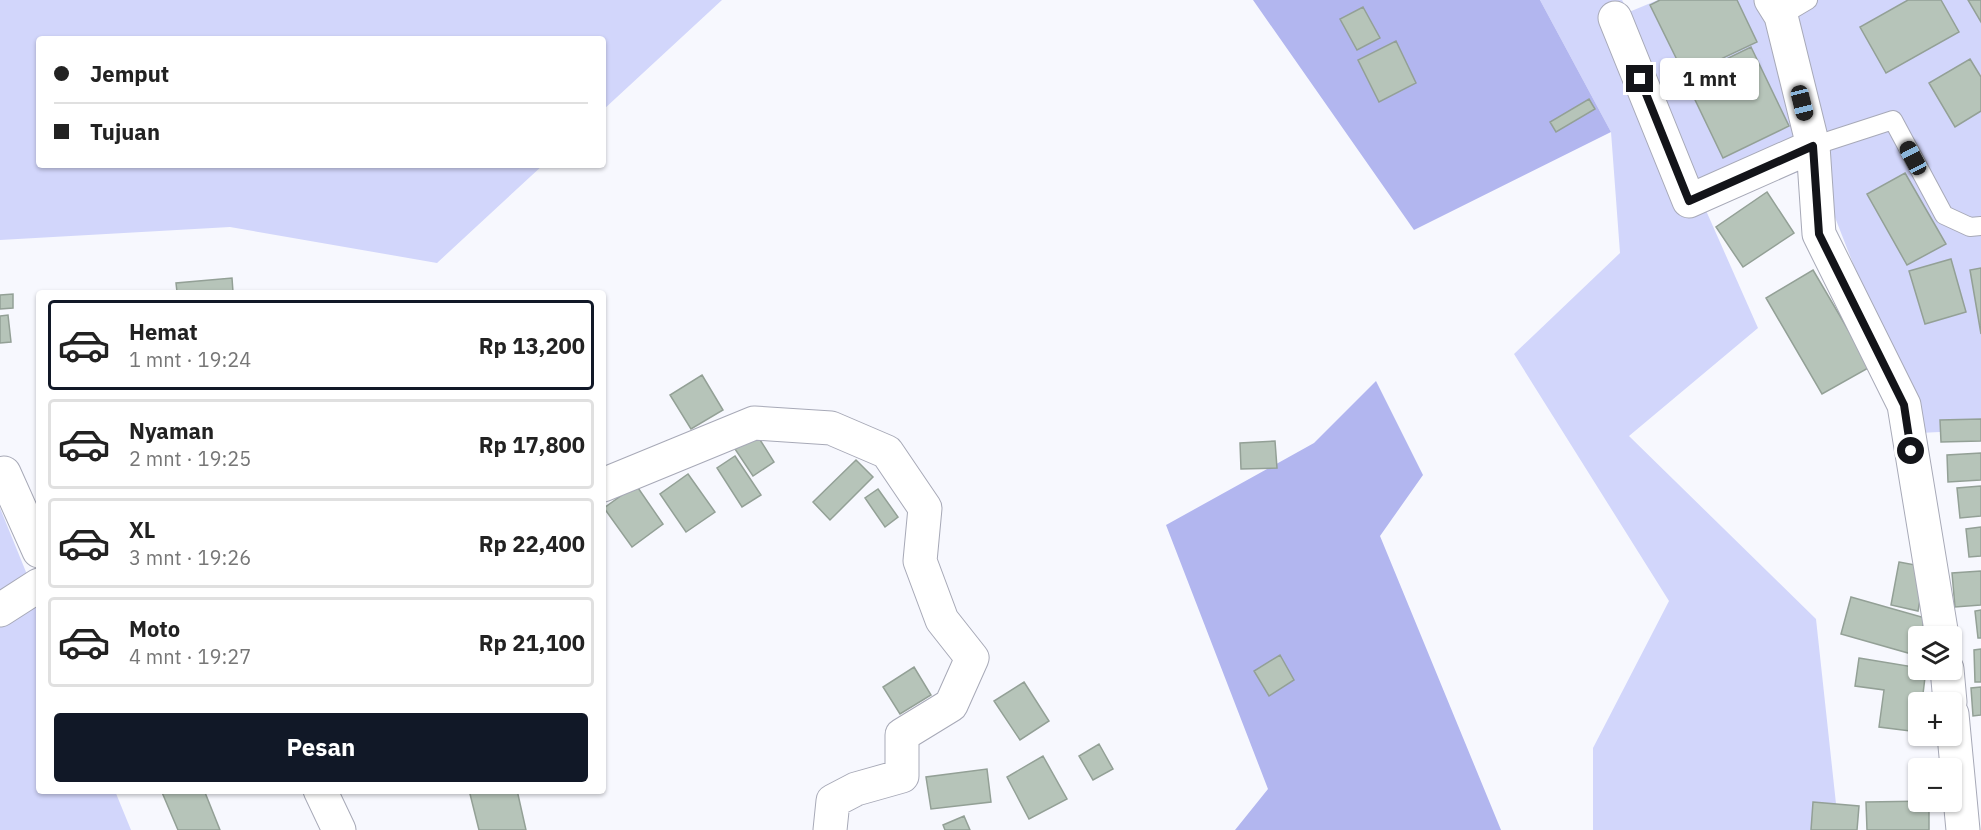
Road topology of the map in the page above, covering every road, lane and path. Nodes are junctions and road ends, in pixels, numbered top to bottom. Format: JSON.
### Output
{"nodes":[{"id":1,"x":1809,"y":0,"type":"edge"},
{"id":2,"x":1776,"y":8,"type":"edge"},
{"id":3,"x":1615,"y":18,"type":"dead end"},
{"id":4,"x":1813,"y":146,"type":"junction"},
{"id":5,"x":1981,"y":226,"type":"edge"},
{"id":6,"x":4,"y":473,"type":"dead end"},
{"id":7,"x":606,"y":484,"type":"edge"},
{"id":8,"x":36,"y":544,"type":"edge"},
{"id":9,"x":36,"y":587,"type":"edge"},
{"id":10,"x":0,"y":610,"type":"edge"},
{"id":11,"x":1940,"y":626,"type":"edge"},
{"id":12,"x":1955,"y":746,"type":"edge"},
{"id":13,"x":322,"y":794,"type":"edge"},
{"id":14,"x":339,"y":830,"type":"edge"},
{"id":15,"x":830,"y":830,"type":"edge"},
{"id":16,"x":1963,"y":830,"type":"edge"}],
"edges":[{"from":1,"to":2,"type":"lane"},
{"from":2,"to":4,"type":"street"},
{"from":3,"to":4,"type":"street"},
{"from":4,"to":5,"type":"lane"},
{"from":4,"to":11,"type":"street"},
{"from":6,"to":8,"type":"street"},
{"from":7,"to":15,"type":"street"},
{"from":9,"to":10,"type":"street"},
{"from":12,"to":16,"type":"street"},
{"from":13,"to":14,"type":"street"}]}
